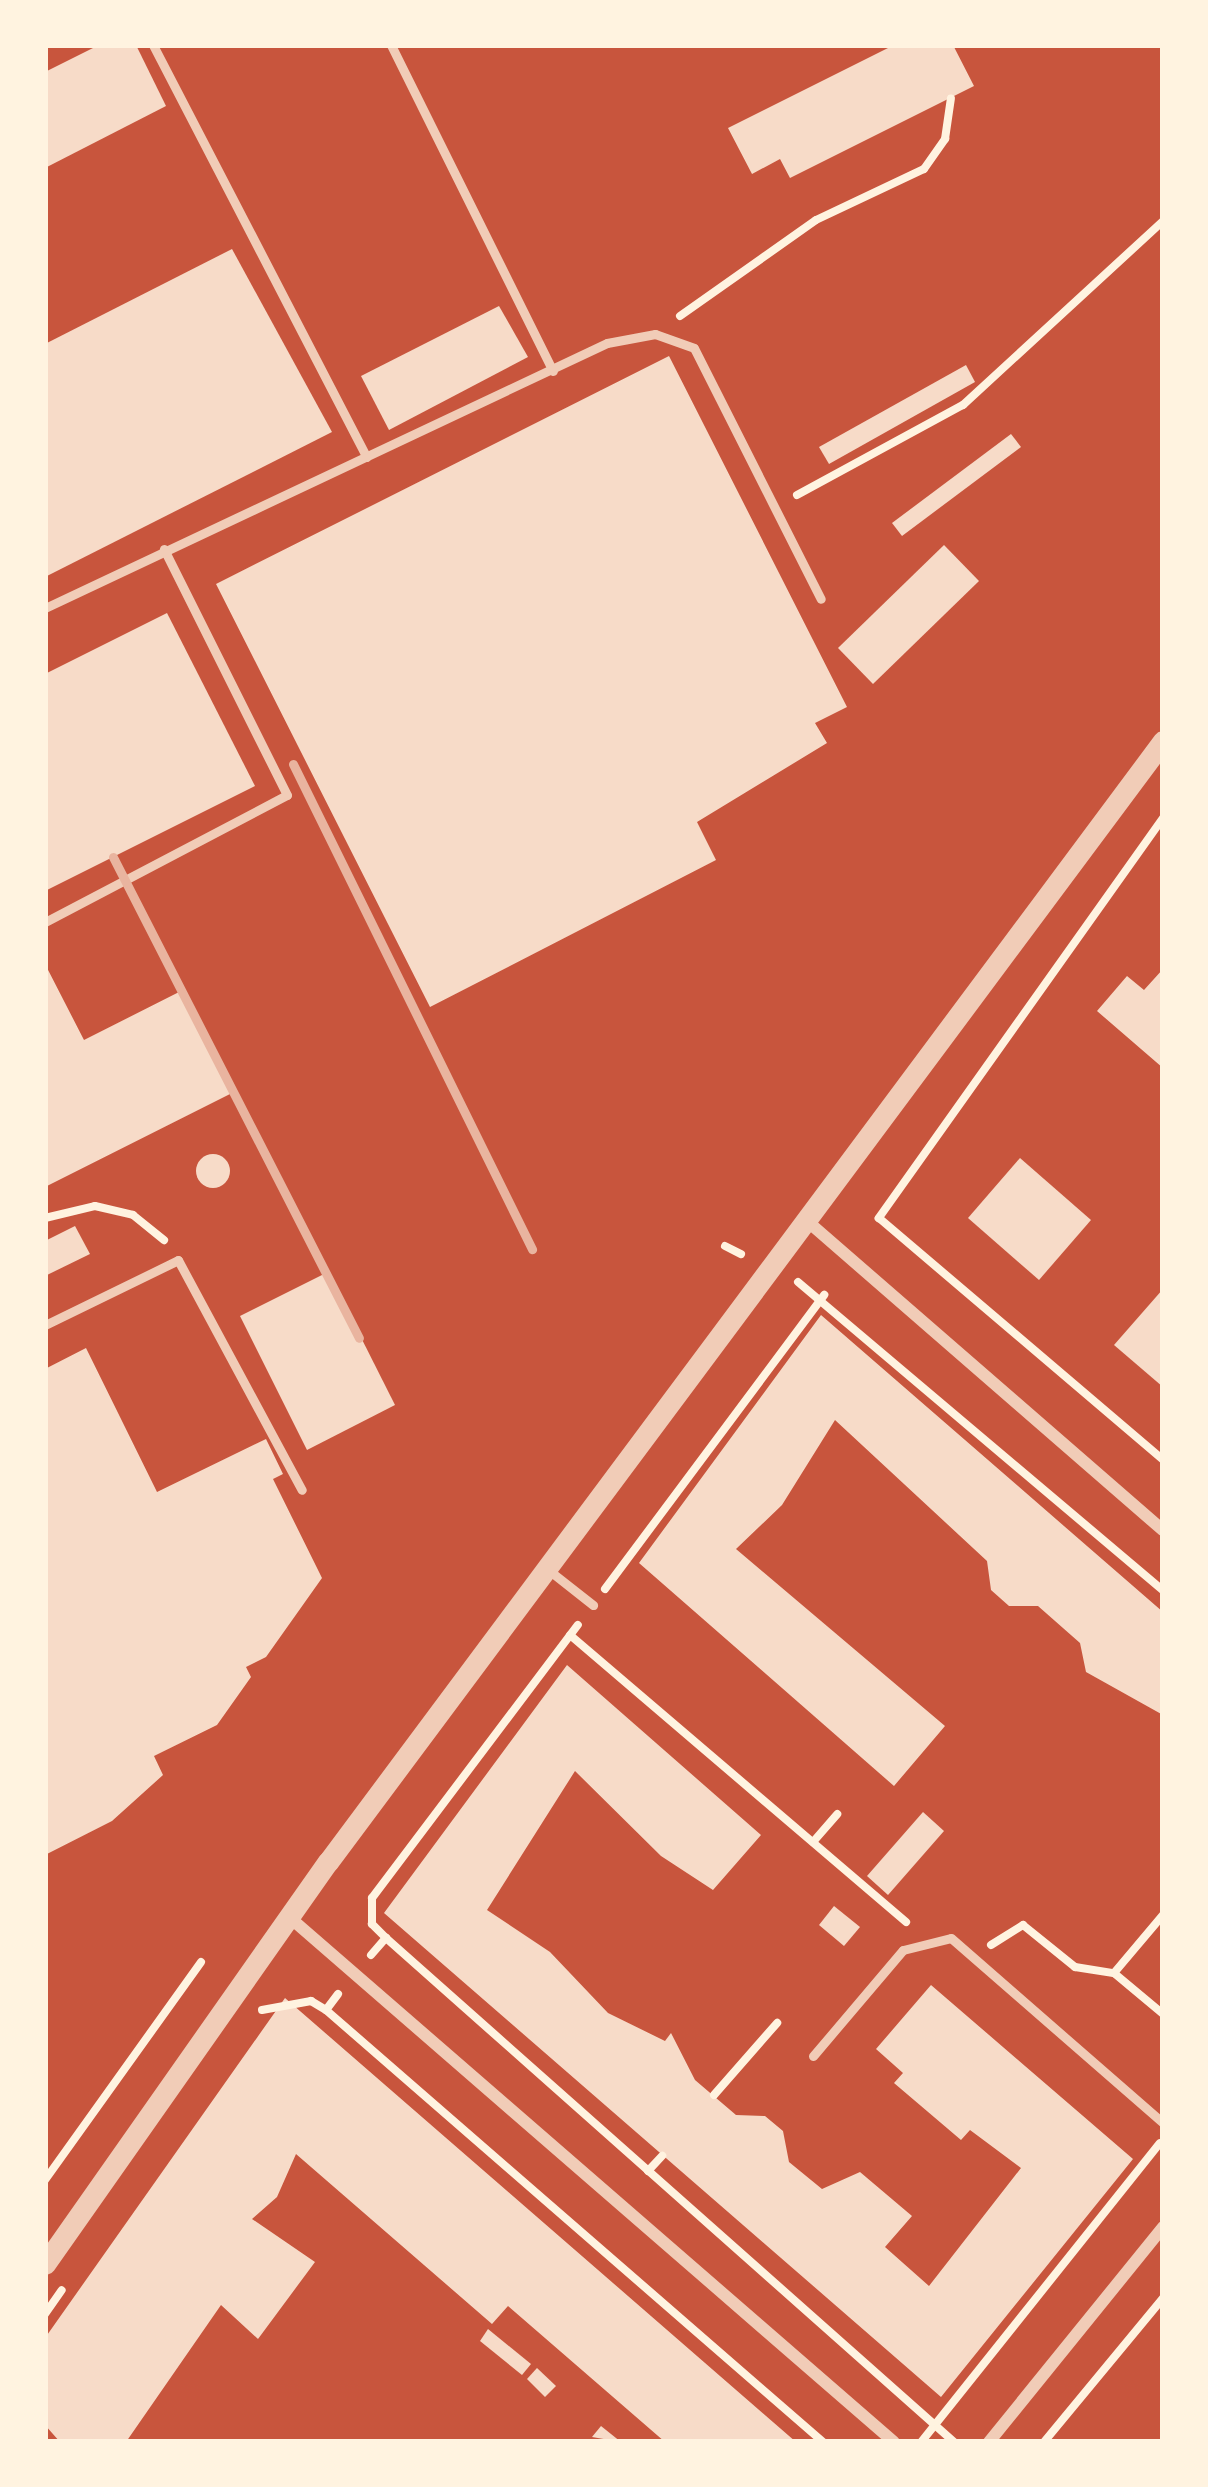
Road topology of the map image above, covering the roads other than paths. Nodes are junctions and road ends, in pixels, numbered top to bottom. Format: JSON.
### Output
{"nodes":[{"id":1,"x":154,"y":45,"type":"edge"},
{"id":2,"x":391,"y":45,"type":"edge"},
{"id":3,"x":553,"y":370,"type":"junction"},
{"id":4,"x":367,"y":457,"type":"junction"},
{"id":5,"x":164,"y":549,"type":"junction"},
{"id":6,"x":821,"y":599,"type":"dead end"},
{"id":7,"x":45,"y":608,"type":"edge"},
{"id":8,"x":1163,"y":741,"type":"edge"},
{"id":9,"x":45,"y":922,"type":"edge"},
{"id":10,"x":805,"y":1219,"type":"junction"},
{"id":11,"x":45,"y":1325,"type":"edge"},
{"id":12,"x":302,"y":1490,"type":"dead end"},
{"id":13,"x":1163,"y":1530,"type":"edge"},
{"id":14,"x":546,"y":1568,"type":"junction"},
{"id":15,"x":593,"y":1605,"type":"road end"},
{"id":16,"x":289,"y":1916,"type":"junction"},
{"id":17,"x":813,"y":2056,"type":"dead end"},
{"id":18,"x":1163,"y":2123,"type":"edge"},
{"id":19,"x":1163,"y":2227,"type":"edge"},
{"id":20,"x":45,"y":2264,"type":"edge"},
{"id":21,"x":894,"y":2442,"type":"edge"},
{"id":22,"x":989,"y":2442,"type":"edge"}],
"edges":[{"from":1,"to":4,"type":"lane"},
{"from":2,"to":3,"type":"lane"},
{"from":3,"to":4,"type":"lane"},
{"from":3,"to":6,"type":"lane"},
{"from":4,"to":5,"type":"lane"},
{"from":5,"to":7,"type":"lane"},
{"from":5,"to":9,"type":"lane"},
{"from":8,"to":10,"type":"street"},
{"from":10,"to":13,"type":"street"},
{"from":10,"to":14,"type":"street"},
{"from":11,"to":12,"type":"lane"},
{"from":14,"to":15,"type":"lane"},
{"from":14,"to":16,"type":"street"},
{"from":16,"to":20,"type":"street"},
{"from":16,"to":21,"type":"street"},
{"from":17,"to":18,"type":"lane"},
{"from":19,"to":22,"type":"street"}]}
